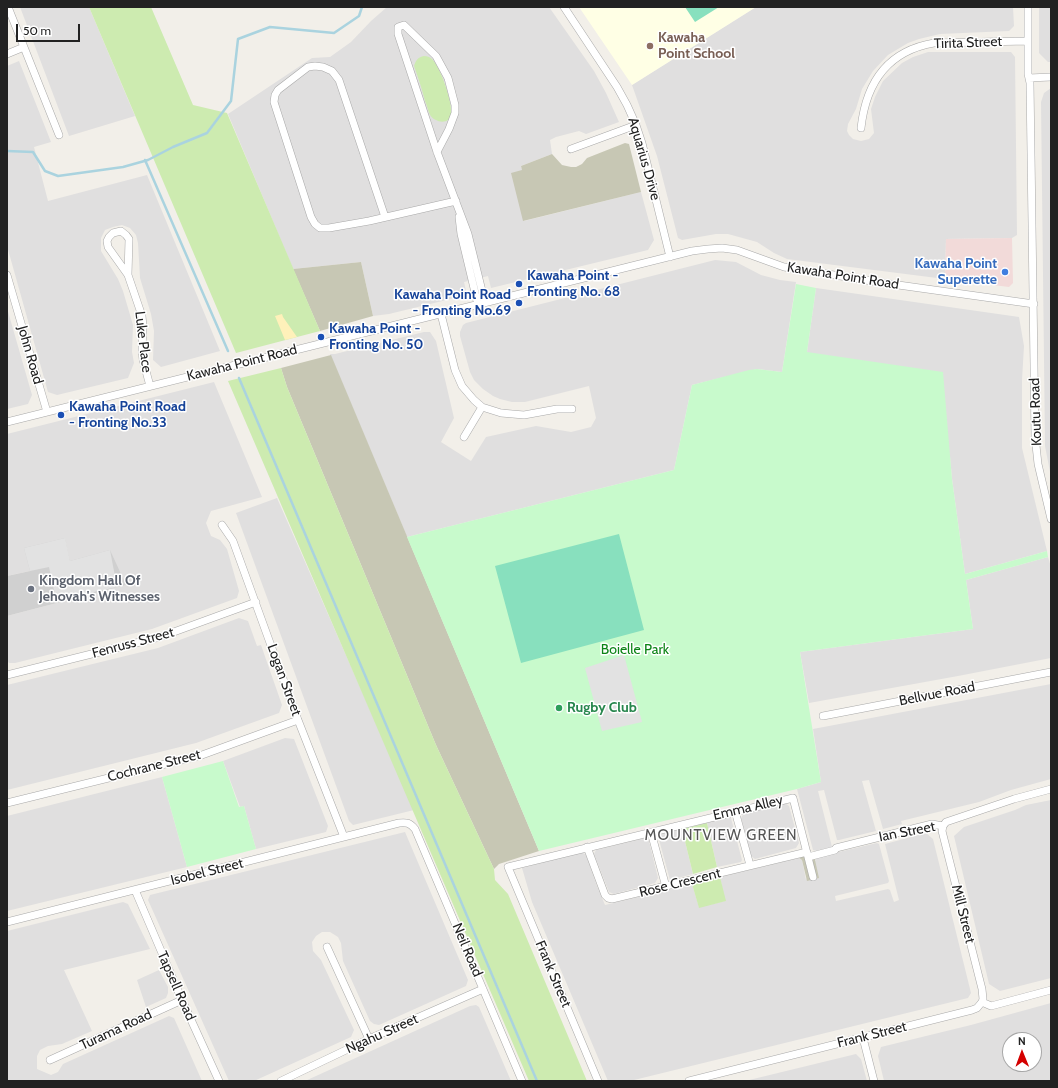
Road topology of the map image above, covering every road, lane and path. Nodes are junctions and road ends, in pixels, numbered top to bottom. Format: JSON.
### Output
{"nodes":[{"id":1,"x":8,"y":7,"type":"edge"},
{"id":2,"x":564,"y":7,"type":"edge"},
{"id":3,"x":1028,"y":7,"type":"edge"},
{"id":4,"x":1028,"y":41,"type":"junction"},
{"id":5,"x":24,"y":47,"type":"junction"},
{"id":6,"x":7,"y":54,"type":"edge"},
{"id":7,"x":1029,"y":78,"type":"junction"},
{"id":8,"x":1051,"y":78,"type":"edge"},
{"id":9,"x":636,"y":125,"type":"junction"},
{"id":10,"x":861,"y":128,"type":"dead end"},
{"id":11,"x":59,"y":135,"type":"dead end"},
{"id":12,"x":571,"y":149,"type":"dead end"},
{"id":13,"x":437,"y":152,"type":"junction"},
{"id":14,"x":456,"y":201,"type":"junction"},
{"id":15,"x":385,"y":217,"type":"junction"},
{"id":16,"x":670,"y":257,"type":"junction"},
{"id":17,"x":7,"y":275,"type":"edge"},
{"id":18,"x":128,"y":276,"type":"junction"},
{"id":19,"x":482,"y":304,"type":"junction"},
{"id":20,"x":1034,"y":304,"type":"junction"},
{"id":21,"x":441,"y":314,"type":"junction"},
{"id":22,"x":150,"y":386,"type":"junction"},
{"id":23,"x":482,"y":407,"type":"junction"},
{"id":24,"x":572,"y":409,"type":"dead end"},
{"id":25,"x":47,"y":412,"type":"junction"},
{"id":26,"x":7,"y":422,"type":"edge"},
{"id":27,"x":464,"y":437,"type":"dead end"},
{"id":28,"x":1051,"y":519,"type":"edge"},
{"id":29,"x":222,"y":525,"type":"dead end"},
{"id":30,"x":256,"y":602,"type":"junction"},
{"id":31,"x":1051,"y":672,"type":"edge"},
{"id":32,"x":7,"y":675,"type":"edge"},
{"id":33,"x":823,"y":716,"type":"dead end"},
{"id":34,"x":298,"y":720,"type":"junction"},
{"id":35,"x":1051,"y":789,"type":"edge"},
{"id":36,"x":7,"y":803,"type":"edge"},
{"id":37,"x":735,"y":812,"type":"junction"},
{"id":38,"x":407,"y":822,"type":"joint"},
{"id":39,"x":943,"y":826,"type":"junction"},
{"id":40,"x":651,"y":832,"type":"junction"},
{"id":41,"x":344,"y":837,"type":"junction"},
{"id":42,"x":587,"y":848,"type":"junction"},
{"id":43,"x":807,"y":854,"type":"junction"},
{"id":44,"x":750,"y":865,"type":"junction"},
{"id":45,"x":508,"y":867,"type":"joint"},
{"id":46,"x":813,"y":877,"type":"dead end"},
{"id":47,"x":666,"y":887,"type":"junction"},
{"id":48,"x":135,"y":890,"type":"junction"},
{"id":49,"x":7,"y":922,"type":"edge"},
{"id":50,"x":327,"y":947,"type":"dead end"},
{"id":51,"x":483,"y":989,"type":"junction"},
{"id":52,"x":1051,"y":990,"type":"edge"},
{"id":53,"x":182,"y":1000,"type":"junction"},
{"id":54,"x":982,"y":1002,"type":"junction"},
{"id":55,"x":863,"y":1038,"type":"junction"},
{"id":56,"x":369,"y":1039,"type":"junction"},
{"id":57,"x":50,"y":1060,"type":"dead end"},
{"id":58,"x":219,"y":1081,"type":"edge"},
{"id":59,"x":281,"y":1081,"type":"edge"},
{"id":60,"x":522,"y":1081,"type":"edge"},
{"id":61,"x":598,"y":1081,"type":"edge"},
{"id":62,"x":689,"y":1081,"type":"edge"},
{"id":63,"x":874,"y":1081,"type":"edge"}],
"edges":[{"from":1,"to":5,"type":"street"},
{"from":2,"to":9,"type":"street","name":"Aquarius Drive"},
{"from":3,"to":4,"type":"street"},
{"from":4,"to":7,"type":"street"},
{"from":4,"to":10,"type":"street","name":"Tirita Street"},
{"from":5,"to":6,"type":"street"},
{"from":5,"to":11,"type":"street"},
{"from":7,"to":8,"type":"street"},
{"from":7,"to":20,"type":"street"},
{"from":9,"to":12,"type":"street"},
{"from":9,"to":16,"type":"street","name":"Aquarius Drive"},
{"from":13,"to":13,"type":"street"},
{"from":13,"to":14,"type":"street"},
{"from":14,"to":15,"type":"street"},
{"from":14,"to":19,"type":"street"},
{"from":15,"to":15,"type":"street"},
{"from":16,"to":19,"type":"street","name":"Kawaha Point Road"},
{"from":16,"to":20,"type":"street","name":"Kawaha Point Road"},
{"from":17,"to":25,"type":"street","name":"John Road"},
{"from":18,"to":18,"type":"street","name":"Luke Place"},
{"from":18,"to":22,"type":"street","name":"Luke Place"},
{"from":19,"to":21,"type":"street","name":"Kawaha Point Road"},
{"from":20,"to":28,"type":"street","name":"Koutu Road"},
{"from":21,"to":22,"type":"street","name":"Kawaha Point Road"},
{"from":21,"to":23,"type":"street"},
{"from":22,"to":25,"type":"street","name":"Kawaha Point Road"},
{"from":23,"to":24,"type":"street"},
{"from":23,"to":27,"type":"street"},
{"from":25,"to":26,"type":"street","name":"Kawaha Point Road"},
{"from":29,"to":30,"type":"street","name":"Logan Street"},
{"from":30,"to":32,"type":"street","name":"Fenruss Street"},
{"from":30,"to":34,"type":"street","name":"Logan Street"},
{"from":31,"to":33,"type":"street","name":"Bellvue Road"},
{"from":34,"to":36,"type":"street","name":"Cochrane Street"},
{"from":34,"to":41,"type":"street","name":"Logan Street"},
{"from":35,"to":39,"type":"street","name":"Ian Street"},
{"from":37,"to":40,"type":"street","name":"Emma Alley"},
{"from":37,"to":43,"type":"street","name":"Emma Alley"},
{"from":37,"to":44,"type":"street"},
{"from":38,"to":41,"type":"street","name":"Isobel Street"},
{"from":38,"to":51,"type":"street","name":"Neil Road"},
{"from":39,"to":43,"type":"street","name":"Ian Street"},
{"from":39,"to":54,"type":"street","name":"Mill Street"},
{"from":40,"to":42,"type":"street","name":"Emma Alley"},
{"from":40,"to":47,"type":"street"},
{"from":41,"to":48,"type":"street","name":"Isobel Street"},
{"from":42,"to":45,"type":"street","name":"Emma Alley"},
{"from":42,"to":47,"type":"street","name":"Rose Crescent"},
{"from":43,"to":44,"type":"street","name":"Rose Crescent"},
{"from":43,"to":46,"type":"street"},
{"from":44,"to":47,"type":"street","name":"Rose Crescent"},
{"from":45,"to":61,"type":"street","name":"Frank Street"},
{"from":48,"to":49,"type":"street","name":"Isobel Street"},
{"from":48,"to":53,"type":"street","name":"Tapsell Road"},
{"from":50,"to":56,"type":"street"},
{"from":51,"to":56,"type":"street","name":"Ngahu Street"},
{"from":51,"to":60,"type":"street","name":"Neil Road"},
{"from":52,"to":54,"type":"street"},
{"from":53,"to":57,"type":"street","name":"Turama Road"},
{"from":53,"to":58,"type":"street","name":"Tapsell Road"},
{"from":54,"to":55,"type":"street","name":"Frank Street"},
{"from":55,"to":62,"type":"street","name":"Frank Street"},
{"from":55,"to":63,"type":"street"},
{"from":56,"to":59,"type":"street","name":"Ngahu Street"}]}
